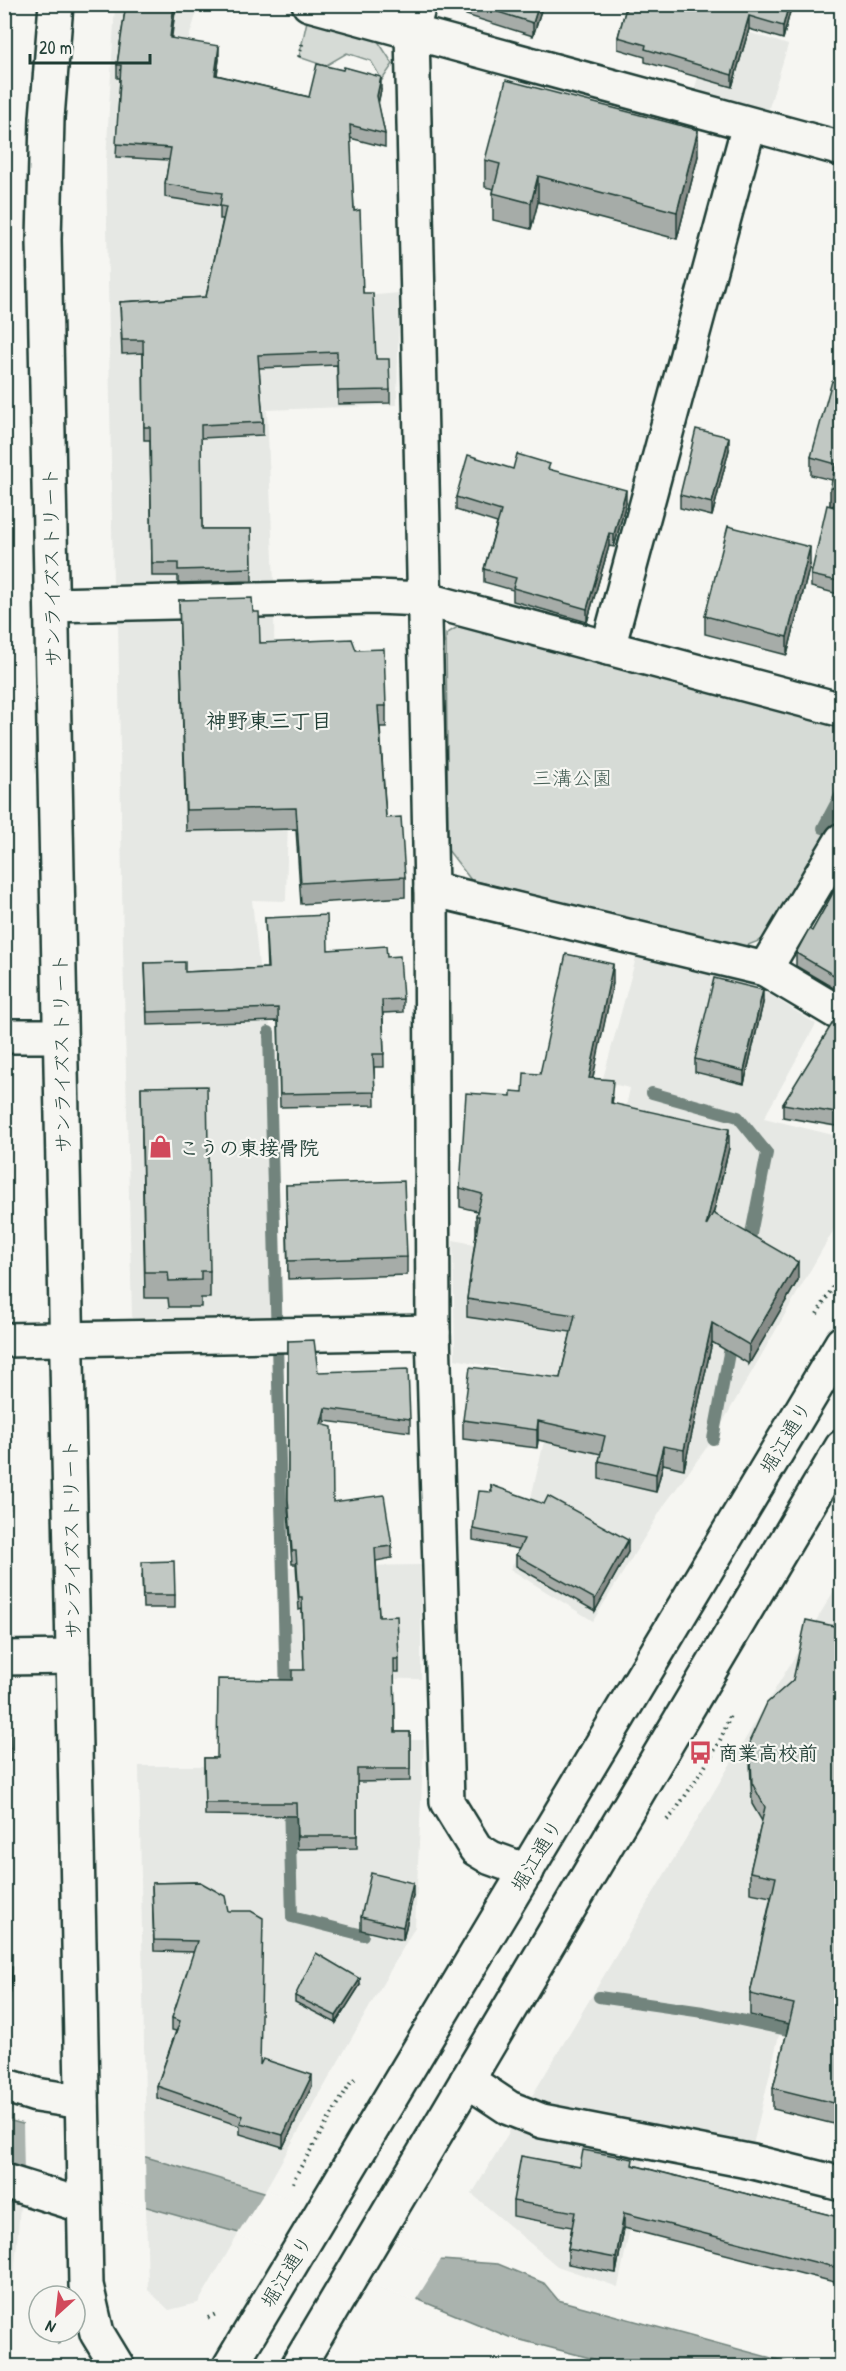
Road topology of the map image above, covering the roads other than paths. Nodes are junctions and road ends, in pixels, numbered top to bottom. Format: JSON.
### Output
{"nodes":[{"id":1,"x":56,"y":4,"type":"edge"},
{"id":2,"x":309,"y":4,"type":"edge"},
{"id":3,"x":416,"y":18,"type":"edge"},
{"id":4,"x":748,"y":125,"type":"junction"},
{"id":5,"x":842,"y":149,"type":"edge"},
{"id":6,"x":424,"y":599,"type":"junction"},
{"id":7,"x":51,"y":605,"type":"junction"},
{"id":8,"x":608,"y":648,"type":"junction"},
{"id":9,"x":842,"y":710,"type":"edge"},
{"id":10,"x":842,"y":840,"type":"edge"},
{"id":11,"x":431,"y":889,"type":"junction"},
{"id":12,"x":765,"y":969,"type":"junction"},
{"id":13,"x":842,"y":1015,"type":"edge"},
{"id":14,"x":4,"y":1036,"type":"edge"},
{"id":15,"x":60,"y":1036,"type":"junction"},
{"id":16,"x":433,"y":1332,"type":"junction"},
{"id":17,"x":4,"y":1340,"type":"edge"},
{"id":18,"x":67,"y":1340,"type":"junction"},
{"id":19,"x":842,"y":1343,"type":"edge"},
{"id":20,"x":842,"y":1447,"type":"edge"},
{"id":21,"x":73,"y":1657,"type":"junction"},
{"id":22,"x":4,"y":1658,"type":"edge"},
{"id":23,"x":527,"y":1872,"type":"junction"},
{"id":24,"x":467,"y":2080,"type":"junction"},
{"id":25,"x":4,"y":2085,"type":"edge"},
{"id":26,"x":82,"y":2102,"type":"junction"},
{"id":27,"x":4,"y":2181,"type":"edge"},
{"id":28,"x":842,"y":2184,"type":"edge"},
{"id":29,"x":84,"y":2206,"type":"junction"},
{"id":30,"x":117,"y":2367,"type":"edge"},
{"id":31,"x":230,"y":2367,"type":"edge"},
{"id":32,"x":298,"y":2367,"type":"edge"}],
"edges":[{"from":1,"to":7,"type":"main road","name":"サンライズストリート"},
{"from":2,"to":3,"type":"main road"},
{"from":3,"to":4,"type":"main road"},
{"from":3,"to":6,"type":"main road"},
{"from":4,"to":5,"type":"main road"},
{"from":4,"to":8,"type":"main road"},
{"from":6,"to":7,"type":"main road"},
{"from":6,"to":8,"type":"main road"},
{"from":6,"to":11,"type":"main road"},
{"from":7,"to":15,"type":"main road","name":"サンライズストリート"},
{"from":8,"to":9,"type":"main road"},
{"from":10,"to":12,"type":"main road"},
{"from":11,"to":12,"type":"main road"},
{"from":11,"to":16,"type":"main road"},
{"from":12,"to":13,"type":"main road"},
{"from":14,"to":15,"type":"main road"},
{"from":15,"to":18,"type":"main road","name":"サンライズストリート"},
{"from":16,"to":18,"type":"main road"},
{"from":16,"to":23,"type":"main road"},
{"from":17,"to":18,"type":"main road"},
{"from":18,"to":21,"type":"main road","name":"サンライズストリート"},
{"from":19,"to":23,"type":"main road","name":"堀江通り"},
{"from":20,"to":24,"type":"main road"},
{"from":21,"to":22,"type":"main road"},
{"from":21,"to":26,"type":"main road","name":"サンライズストリート"},
{"from":23,"to":31,"type":"main road","name":"堀江通り"},
{"from":24,"to":28,"type":"main road"},
{"from":24,"to":32,"type":"main road"},
{"from":25,"to":26,"type":"main road"},
{"from":26,"to":29,"type":"main road","name":"サンライズストリート"},
{"from":27,"to":29,"type":"main road"},
{"from":29,"to":30,"type":"main road","name":"サンライズストリート"}]}
